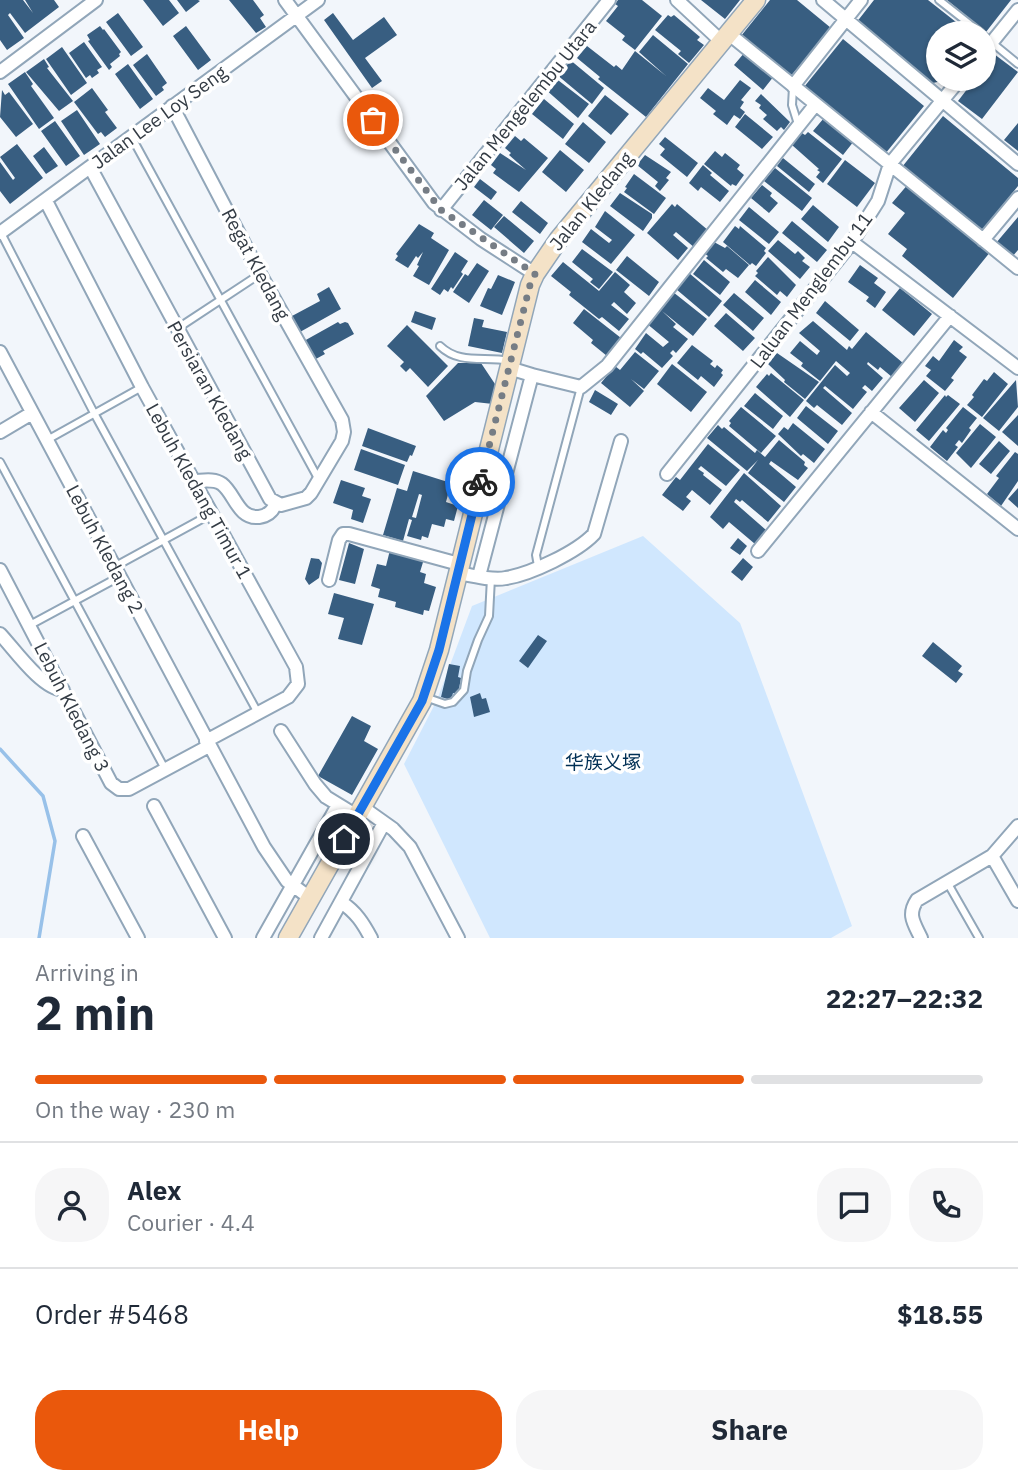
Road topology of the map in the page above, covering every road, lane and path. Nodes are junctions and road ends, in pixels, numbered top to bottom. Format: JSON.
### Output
{"nodes":[{"id":1,"x":96,"y":0,"type":"edge"},
{"id":2,"x":285,"y":0,"type":"edge"},
{"id":3,"x":318,"y":0,"type":"edge"},
{"id":4,"x":609,"y":0,"type":"edge"},
{"id":5,"x":677,"y":0,"type":"edge"},
{"id":6,"x":756,"y":0,"type":"edge"},
{"id":7,"x":823,"y":0,"type":"edge"},
{"id":8,"x":861,"y":0,"type":"edge"},
{"id":9,"x":939,"y":0,"type":"edge"},
{"id":10,"x":1018,"y":10,"type":"edge"},
{"id":11,"x":296,"y":16,"type":"junction"},
{"id":12,"x":846,"y":19,"type":"junction"},
{"id":13,"x":963,"y":21,"type":"edge"},
{"id":14,"x":996,"y":31,"type":"edge"},
{"id":15,"x":725,"y":38,"type":"junction"},
{"id":16,"x":996,"y":49,"type":"edge"},
{"id":17,"x":1018,"y":64,"type":"edge"},
{"id":18,"x":0,"y":72,"type":"edge"},
{"id":19,"x":793,"y":86,"type":"junction"},
{"id":20,"x":950,"y":91,"type":"edge"},
{"id":21,"x":943,"y":99,"type":"junction"},
{"id":22,"x":172,"y":106,"type":"junction"},
{"id":23,"x":815,"y":106,"type":"junction"},
{"id":24,"x":799,"y":126,"type":"junction"},
{"id":25,"x":131,"y":136,"type":"junction"},
{"id":26,"x":890,"y":164,"type":"junction"},
{"id":27,"x":1018,"y":164,"type":"edge"},
{"id":28,"x":90,"y":167,"type":"junction"},
{"id":29,"x":1018,"y":198,"type":"edge"},
{"id":30,"x":46,"y":201,"type":"junction"},
{"id":31,"x":441,"y":210,"type":"junction"},
{"id":32,"x":0,"y":233,"type":"edge"},
{"id":33,"x":983,"y":240,"type":"junction"},
{"id":34,"x":852,"y":242,"type":"junction"},
{"id":35,"x":1018,"y":268,"type":"edge"},
{"id":36,"x":260,"y":274,"type":"junction"},
{"id":37,"x":535,"y":274,"type":"junction"},
{"id":38,"x":222,"y":299,"type":"junction"},
{"id":39,"x":950,"y":316,"type":"junction"},
{"id":40,"x":176,"y":329,"type":"junction"},
{"id":41,"x":440,"y":346,"type":"dead end"},
{"id":42,"x":0,"y":352,"type":"edge"},
{"id":43,"x":510,"y":365,"type":"junction"},
{"id":44,"x":1018,"y":368,"type":"edge"},
{"id":45,"x":532,"y":375,"type":"junction"},
{"id":46,"x":142,"y":387,"type":"junction"},
{"id":47,"x":582,"y":387,"type":"junction"},
{"id":48,"x":871,"y":412,"type":"junction"},
{"id":49,"x":32,"y":413,"type":"junction"},
{"id":50,"x":94,"y":414,"type":"junction"},
{"id":51,"x":0,"y":432,"type":"edge"},
{"id":52,"x":47,"y":440,"type":"junction"},
{"id":53,"x":621,"y":441,"type":"dead end"},
{"id":54,"x":0,"y":462,"type":"edge"},
{"id":55,"x":667,"y":474,"type":"dead end"},
{"id":56,"x":193,"y":481,"type":"junction"},
{"id":57,"x":320,"y":482,"type":"junction"},
{"id":58,"x":276,"y":503,"type":"junction"},
{"id":59,"x":211,"y":514,"type":"junction"},
{"id":60,"x":1018,"y":529,"type":"edge"},
{"id":61,"x":163,"y":540,"type":"junction"},
{"id":62,"x":758,"y":551,"type":"dead end"},
{"id":63,"x":538,"y":566,"type":"junction"},
{"id":64,"x":458,"y":568,"type":"junction"},
{"id":65,"x":0,"y":570,"type":"edge"},
{"id":66,"x":117,"y":572,"type":"junction"},
{"id":67,"x":485,"y":577,"type":"junction"},
{"id":68,"x":329,"y":580,"type":"dead end"},
{"id":69,"x":75,"y":601,"type":"junction"},
{"id":70,"x":30,"y":625,"type":"junction"},
{"id":71,"x":0,"y":634,"type":"edge"},
{"id":72,"x":63,"y":690,"type":"junction"},
{"id":73,"x":424,"y":696,"type":"junction"},
{"id":74,"x":258,"y":713,"type":"junction"},
{"id":75,"x":281,"y":731,"type":"dead end"},
{"id":76,"x":208,"y":743,"type":"junction"},
{"id":77,"x":165,"y":769,"type":"junction"},
{"id":78,"x":338,"y":805,"type":"junction"},
{"id":79,"x":154,"y":806,"type":"dead end"},
{"id":80,"x":360,"y":811,"type":"junction"},
{"id":81,"x":384,"y":823,"type":"junction"},
{"id":82,"x":1018,"y":826,"type":"edge"},
{"id":83,"x":83,"y":836,"type":"dead end"},
{"id":84,"x":992,"y":856,"type":"junction"},
{"id":85,"x":947,"y":881,"type":"junction"},
{"id":86,"x":293,"y":886,"type":"junction"},
{"id":87,"x":310,"y":898,"type":"junction"},
{"id":88,"x":1018,"y":901,"type":"edge"},
{"id":89,"x":341,"y":902,"type":"junction"},
{"id":90,"x":138,"y":938,"type":"edge"},
{"id":91,"x":225,"y":938,"type":"edge"},
{"id":92,"x":262,"y":938,"type":"edge"},
{"id":93,"x":288,"y":938,"type":"edge"},
{"id":94,"x":321,"y":938,"type":"edge"},
{"id":95,"x":371,"y":938,"type":"edge"},
{"id":96,"x":458,"y":938,"type":"edge"},
{"id":97,"x":921,"y":938,"type":"edge"},
{"id":98,"x":979,"y":938,"type":"edge"}],
"edges":[{"from":1,"to":18,"type":"street"},
{"from":2,"to":11,"type":"street"},
{"from":3,"to":11,"type":"street","name":"Jalan Lee Loy Seng"},
{"from":4,"to":31,"type":"street","name":"Jalan Mengelembu Utara"},
{"from":5,"to":15,"type":"street"},
{"from":6,"to":15,"type":"main road","name":"Jalan Kledang"},
{"from":7,"to":12,"type":"street"},
{"from":8,"to":12,"type":"street"},
{"from":9,"to":13,"type":"lane"},
{"from":10,"to":14,"type":"street"},
{"from":11,"to":22,"type":"street","name":"Jalan Lee Loy Seng"},
{"from":11,"to":31,"type":"street"},
{"from":12,"to":19,"type":"street"},
{"from":12,"to":21,"type":"street"},
{"from":15,"to":19,"type":"street"},
{"from":15,"to":37,"type":"main road","name":"Jalan Kledang"},
{"from":16,"to":17,"type":"lane"},
{"from":19,"to":23,"type":"street"},
{"from":19,"to":24,"type":"lane"},
{"from":20,"to":21,"type":"street","name":"Laluan Menglembu 11"},
{"from":21,"to":26,"type":"street","name":"Laluan Menglembu 11"},
{"from":21,"to":27,"type":"street"},
{"from":22,"to":25,"type":"street","name":"Jalan Lee Loy Seng"},
{"from":22,"to":36,"type":"street","name":"Regat Kledang"},
{"from":23,"to":24,"type":"street"},
{"from":23,"to":26,"type":"street"},
{"from":24,"to":47,"type":"street"},
{"from":25,"to":28,"type":"street","name":"Jalan Lee Loy Seng"},
{"from":25,"to":38,"type":"lane"},
{"from":26,"to":33,"type":"street"},
{"from":26,"to":34,"type":"street","name":"Laluan Menglembu 11"},
{"from":28,"to":30,"type":"street","name":"Jalan Lee Loy Seng"},
{"from":28,"to":40,"type":"street","name":"Persiaran Kledang"},
{"from":29,"to":33,"type":"street"},
{"from":30,"to":32,"type":"street","name":"Jalan Lee Loy Seng"},
{"from":30,"to":46,"type":"street","name":"Lebuh Kledang Timur 1"},
{"from":31,"to":37,"type":"street"},
{"from":32,"to":50,"type":"lane"},
{"from":33,"to":35,"type":"street"},
{"from":34,"to":39,"type":"street"},
{"from":34,"to":55,"type":"street","name":"Laluan Menglembu 11"},
{"from":36,"to":38,"type":"lane"},
{"from":36,"to":57,"type":"street","name":"Regat Kledang"},
{"from":37,"to":43,"type":"main road","name":"Jalan Kledang"},
{"from":38,"to":40,"type":"lane"},
{"from":38,"to":57,"type":"lane"},
{"from":39,"to":44,"type":"street"},
{"from":39,"to":48,"type":"street"},
{"from":40,"to":58,"type":"street","name":"Persiaran Kledang"},
{"from":41,"to":43,"type":"lane"},
{"from":42,"to":49,"type":"street","name":"Lebuh Kledang 2"},
{"from":43,"to":45,"type":"street"},
{"from":43,"to":64,"type":"main road","name":"Jalan Kledang"},
{"from":45,"to":47,"type":"street"},
{"from":45,"to":67,"type":"street"},
{"from":46,"to":50,"type":"lane"},
{"from":46,"to":56,"type":"street","name":"Lebuh Kledang Timur 1"},
{"from":47,"to":63,"type":"lane"},
{"from":48,"to":60,"type":"street"},
{"from":48,"to":62,"type":"street"},
{"from":49,"to":51,"type":"street"},
{"from":49,"to":52,"type":"street","name":"Lebuh Kledang 2"},
{"from":50,"to":52,"type":"lane"},
{"from":50,"to":61,"type":"lane"},
{"from":52,"to":66,"type":"street","name":"Lebuh Kledang 2"},
{"from":53,"to":63,"type":"street"},
{"from":54,"to":69,"type":"lane"},
{"from":56,"to":58,"type":"street"},
{"from":56,"to":59,"type":"street","name":"Lebuh Kledang Timur 1"},
{"from":57,"to":58,"type":"street"},
{"from":59,"to":61,"type":"lane"},
{"from":59,"to":74,"type":"street","name":"Lebuh Kledang Timur 1"},
{"from":61,"to":66,"type":"lane"},
{"from":61,"to":74,"type":"lane"},
{"from":63,"to":67,"type":"street"},
{"from":64,"to":67,"type":"street"},
{"from":64,"to":68,"type":"street"},
{"from":64,"to":73,"type":"main road","name":"Jalan Kledang"},
{"from":65,"to":70,"type":"street","name":"Lebuh Kledang 3"},
{"from":66,"to":69,"type":"lane"},
{"from":66,"to":76,"type":"street","name":"Lebuh Kledang 2"},
{"from":67,"to":73,"type":"lane"},
{"from":69,"to":70,"type":"lane"},
{"from":69,"to":77,"type":"lane"},
{"from":70,"to":72,"type":"street","name":"Lebuh Kledang 3"},
{"from":71,"to":72,"type":"street"},
{"from":72,"to":77,"type":"street","name":"Lebuh Kledang 3"},
{"from":73,"to":80,"type":"main road","name":"Jalan Kledang"},
{"from":74,"to":76,"type":"street","name":"Lebuh Kledang Timur 1"},
{"from":75,"to":78,"type":"street"},
{"from":76,"to":77,"type":"street","name":"Lebuh Kledang 3"},
{"from":76,"to":86,"type":"street","name":"Lebuh Kledang 2"},
{"from":78,"to":80,"type":"street"},
{"from":78,"to":86,"type":"street"},
{"from":79,"to":91,"type":"street"},
{"from":80,"to":81,"type":"street"},
{"from":80,"to":87,"type":"main road","name":"Jalan Kledang"},
{"from":81,"to":89,"type":"street"},
{"from":81,"to":96,"type":"street"},
{"from":82,"to":84,"type":"street"},
{"from":83,"to":90,"type":"street"},
{"from":84,"to":85,"type":"street"},
{"from":84,"to":88,"type":"street"},
{"from":85,"to":97,"type":"street"},
{"from":85,"to":98,"type":"lane"},
{"from":86,"to":87,"type":"street","name":"Lebuh Kledang 2"},
{"from":86,"to":92,"type":"street"},
{"from":87,"to":93,"type":"main road","name":"Jalan Kledang"},
{"from":89,"to":94,"type":"street"},
{"from":89,"to":95,"type":"street"}]}
